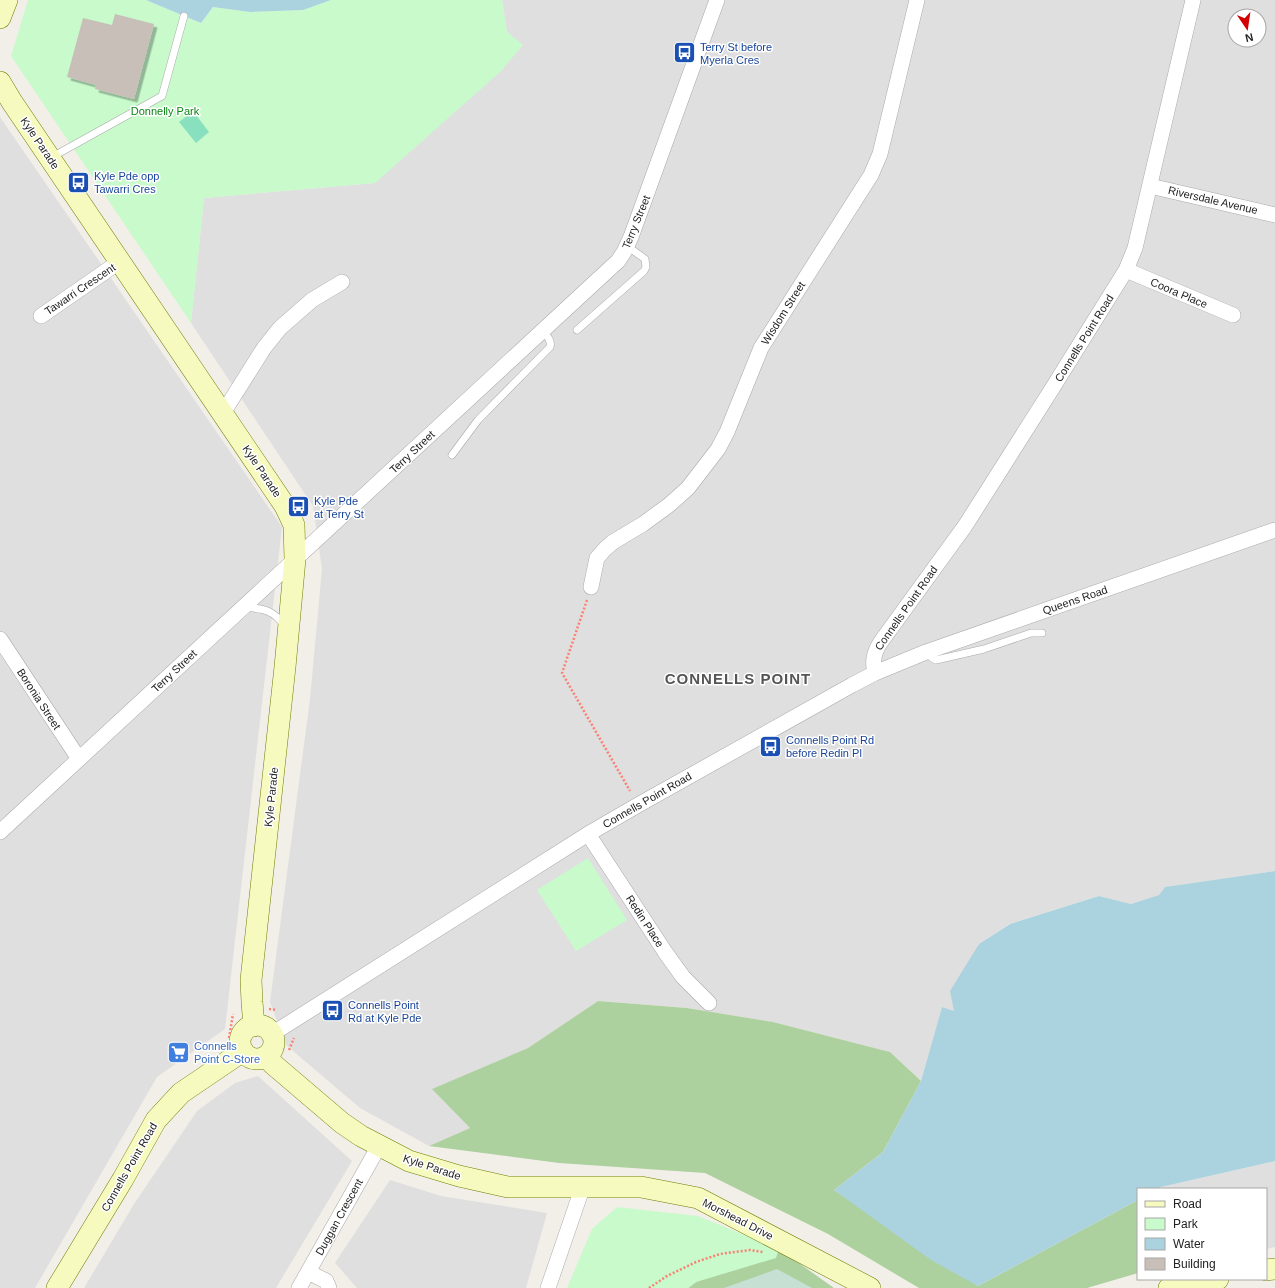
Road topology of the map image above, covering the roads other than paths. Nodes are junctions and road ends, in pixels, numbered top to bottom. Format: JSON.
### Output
{"nodes":[{"id":1,"x":7,"y":0,"type":"edge"},
{"id":2,"x":717,"y":0,"type":"edge"},
{"id":3,"x":917,"y":0,"type":"edge"},
{"id":4,"x":1193,"y":0,"type":"edge"},
{"id":5,"x":184,"y":16,"type":"dead end"},
{"id":6,"x":0,"y":18,"type":"edge"},
{"id":7,"x":0,"y":82,"type":"edge"},
{"id":8,"x":50,"y":158,"type":"junction"},
{"id":9,"x":1150,"y":186,"type":"junction"},
{"id":10,"x":1275,"y":215,"type":"edge"},
{"id":11,"x":627,"y":246,"type":"junction"},
{"id":12,"x":119,"y":262,"type":"junction"},
{"id":13,"x":1126,"y":270,"type":"junction"},
{"id":14,"x":342,"y":282,"type":"dead end"},
{"id":15,"x":1233,"y":315,"type":"dead end"},
{"id":16,"x":41,"y":316,"type":"dead end"},
{"id":17,"x":543,"y":330,"type":"junction"},
{"id":18,"x":577,"y":330,"type":"dead end"},
{"id":19,"x":223,"y":413,"type":"junction"},
{"id":20,"x":452,"y":455,"type":"dead end"},
{"id":21,"x":1275,"y":530,"type":"edge"},
{"id":22,"x":295,"y":559,"type":"junction"},
{"id":23,"x":591,"y":587,"type":"road end"},
{"id":24,"x":244,"y":607,"type":"junction"},
{"id":25,"x":288,"y":631,"type":"junction"},
{"id":26,"x":1042,"y":633,"type":"dead end"},
{"id":27,"x":0,"y":639,"type":"edge"},
{"id":28,"x":926,"y":652,"type":"junction"},
{"id":29,"x":875,"y":673,"type":"junction"},
{"id":30,"x":79,"y":759,"type":"junction"},
{"id":31,"x":0,"y":832,"type":"edge"},
{"id":32,"x":588,"y":834,"type":"junction"},
{"id":33,"x":709,"y":1003,"type":"dead end"},
{"id":34,"x":263,"y":1030,"type":"junction"},
{"id":35,"x":236,"y":1045,"type":"junction"},
{"id":36,"x":266,"y":1057,"type":"junction"},
{"id":37,"x":380,"y":1146,"type":"junction"},
{"id":38,"x":583,"y":1186,"type":"junction"},
{"id":39,"x":308,"y":1272,"type":"junction"},
{"id":40,"x":1213,"y":1280,"type":"edge"},
{"id":41,"x":58,"y":1288,"type":"edge"},
{"id":42,"x":299,"y":1288,"type":"edge"},
{"id":43,"x":329,"y":1288,"type":"edge"},
{"id":44,"x":548,"y":1288,"type":"edge"},
{"id":45,"x":870,"y":1288,"type":"edge"},
{"id":46,"x":1169,"y":1288,"type":"edge"}],
"edges":[{"from":1,"to":6,"type":"street"},
{"from":2,"to":11,"type":"street","name":"Terry Street"},
{"from":3,"to":23,"type":"street","name":"Wisdom Street"},
{"from":4,"to":9,"type":"street","name":"Connells Point Road"},
{"from":5,"to":8,"type":"lane"},
{"from":7,"to":8,"type":"street","name":"Kyle Parade"},
{"from":8,"to":12,"type":"street","name":"Kyle Parade"},
{"from":9,"to":10,"type":"street","name":"Riversdale Avenue"},
{"from":9,"to":13,"type":"street","name":"Connells Point Road"},
{"from":11,"to":17,"type":"street","name":"Terry Street"},
{"from":11,"to":18,"type":"lane"},
{"from":12,"to":16,"type":"street","name":"Tawarri Crescent"},
{"from":12,"to":19,"type":"street","name":"Kyle Parade"},
{"from":13,"to":15,"type":"street","name":"Coora Place"},
{"from":13,"to":29,"type":"street","name":"Connells Point Road"},
{"from":14,"to":19,"type":"street"},
{"from":17,"to":20,"type":"lane"},
{"from":17,"to":22,"type":"street","name":"Terry Street"},
{"from":19,"to":22,"type":"street","name":"Kyle Parade"},
{"from":21,"to":28,"type":"street","name":"Queens Road"},
{"from":22,"to":24,"type":"street","name":"Terry Street"},
{"from":22,"to":25,"type":"street","name":"Kyle Parade"},
{"from":24,"to":25,"type":"lane"},
{"from":24,"to":30,"type":"street","name":"Terry Street"},
{"from":25,"to":34,"type":"street","name":"Kyle Parade"},
{"from":26,"to":28,"type":"lane"},
{"from":27,"to":30,"type":"street","name":"Boronia Street"},
{"from":28,"to":29,"type":"street","name":"Queens Road"},
{"from":29,"to":32,"type":"street","name":"Connells Point Road"},
{"from":30,"to":31,"type":"street","name":"Terry Street"},
{"from":32,"to":33,"type":"street","name":"Redin Place"},
{"from":32,"to":34,"type":"street","name":"Connells Point Road"},
{"from":34,"to":35,"type":"street"},
{"from":34,"to":36,"type":"street","name":"Kyle Parade"},
{"from":35,"to":36,"type":"street"},
{"from":35,"to":41,"type":"street","name":"Connells Point Road"},
{"from":36,"to":37,"type":"street","name":"Kyle Parade"},
{"from":37,"to":38,"type":"street","name":"Kyle Parade"},
{"from":37,"to":39,"type":"street","name":"Duggan Crescent"},
{"from":38,"to":44,"type":"street"},
{"from":38,"to":45,"type":"street","name":"Morshead Drive"},
{"from":39,"to":42,"type":"street","name":"Duggan Crescent"},
{"from":39,"to":43,"type":"street"},
{"from":40,"to":46,"type":"street"}]}
